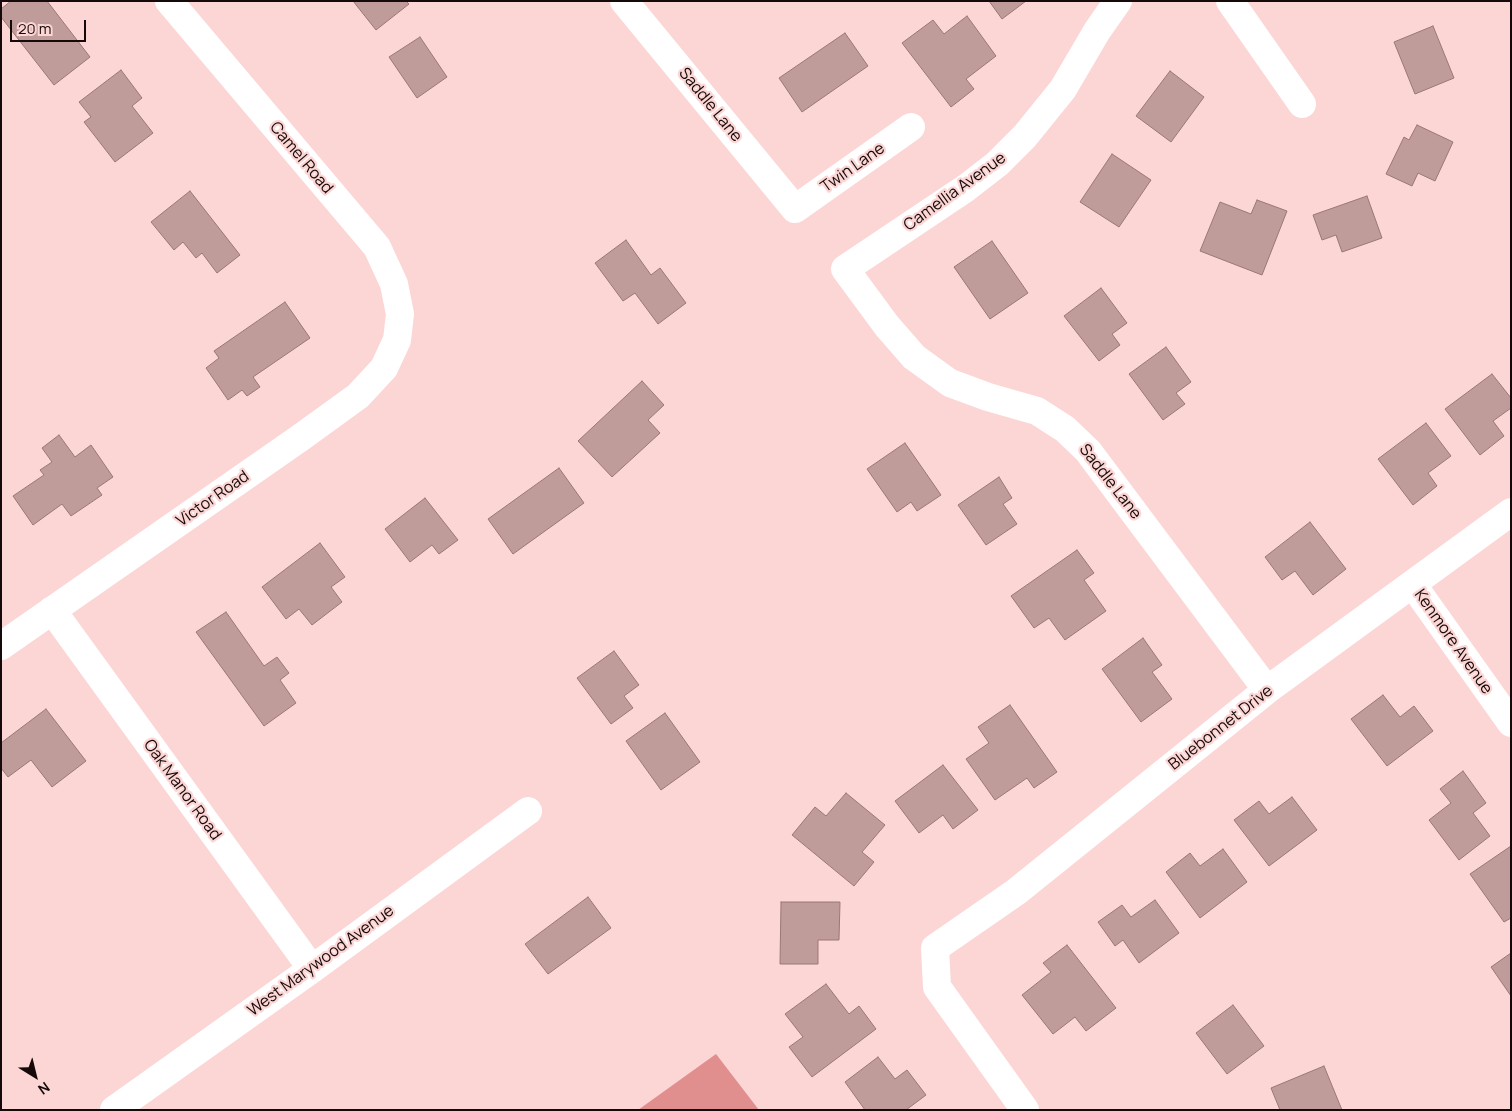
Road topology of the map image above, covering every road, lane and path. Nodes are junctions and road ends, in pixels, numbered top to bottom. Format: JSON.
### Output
{"nodes":[{"id":1,"x":168,"y":1,"type":"edge"},
{"id":2,"x":624,"y":1,"type":"edge"},
{"id":3,"x":1118,"y":1,"type":"edge"},
{"id":4,"x":1230,"y":1,"type":"edge"},
{"id":5,"x":1302,"y":104,"type":"dead end"},
{"id":6,"x":911,"y":127,"type":"dead end"},
{"id":7,"x":795,"y":209,"type":"joint"},
{"id":8,"x":845,"y":269,"type":"joint"},
{"id":9,"x":398,"y":330,"type":"joint"},
{"id":10,"x":1511,"y":512,"type":"edge"},
{"id":11,"x":1413,"y":585,"type":"junction"},
{"id":12,"x":52,"y":610,"type":"junction"},
{"id":13,"x":1,"y":646,"type":"edge"},
{"id":14,"x":1267,"y":690,"type":"junction"},
{"id":15,"x":1511,"y":723,"type":"edge"},
{"id":16,"x":528,"y":811,"type":"dead end"},
{"id":17,"x":312,"y":969,"type":"junction"},
{"id":18,"x":114,"y":1110,"type":"edge"},
{"id":19,"x":1025,"y":1110,"type":"edge"}],
"edges":[{"from":1,"to":9,"type":"street","name":"Camel Road"},
{"from":2,"to":7,"type":"street","name":"Saddle Lane"},
{"from":3,"to":8,"type":"street","name":"Camellia Avenue"},
{"from":4,"to":5,"type":"street"},
{"from":6,"to":7,"type":"street","name":"Twin Lane"},
{"from":8,"to":14,"type":"street","name":"Saddle Lane"},
{"from":9,"to":12,"type":"street","name":"Victor Road"},
{"from":10,"to":11,"type":"street","name":"Bluebonnet Drive"},
{"from":11,"to":14,"type":"street","name":"Bluebonnet Drive"},
{"from":11,"to":15,"type":"street","name":"Kenmore Avenue"},
{"from":12,"to":13,"type":"street","name":"Victor Road"},
{"from":12,"to":17,"type":"street","name":"Oak Manor Road"},
{"from":14,"to":19,"type":"street","name":"Bluebonnet Drive"},
{"from":16,"to":17,"type":"street","name":"West Marywood Avenue"},
{"from":17,"to":18,"type":"street","name":"West Marywood Avenue"}]}
